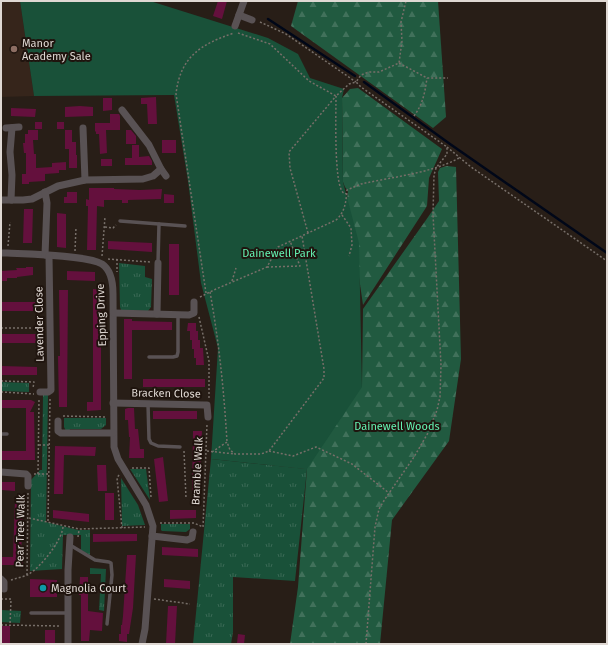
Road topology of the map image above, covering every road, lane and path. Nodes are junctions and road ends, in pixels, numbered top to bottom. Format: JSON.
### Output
{"nodes":[{"id":1,"x":244,"y":1,"type":"edge"},
{"id":2,"x":406,"y":1,"type":"edge"},
{"id":3,"x":239,"y":15,"type":"junction"},
{"id":4,"x":252,"y":20,"type":"dead end"},
{"id":5,"x":265,"y":24,"type":"dead end"},
{"id":6,"x":236,"y":26,"type":"dead end"},
{"id":7,"x":399,"y":64,"type":"junction"},
{"id":8,"x":427,"y":78,"type":"junction"},
{"id":9,"x":448,"y":78,"type":"dead end"},
{"id":10,"x":356,"y":82,"type":"junction"},
{"id":11,"x":336,"y":96,"type":"junction"},
{"id":12,"x":122,"y":110,"type":"dead end"},
{"id":13,"x":414,"y":116,"type":"dead end"},
{"id":14,"x":12,"y":128,"type":"dead end"},
{"id":15,"x":84,"y":128,"type":"dead end"},
{"id":16,"x":447,"y":147,"type":"junction"},
{"id":17,"x":459,"y":158,"type":"junction"},
{"id":18,"x":436,"y":168,"type":"junction"},
{"id":19,"x":160,"y":169,"type":"junction"},
{"id":20,"x":166,"y":176,"type":"dead end"},
{"id":21,"x":85,"y":180,"type":"junction"},
{"id":22,"x":45,"y":192,"type":"junction"},
{"id":23,"x":347,"y":194,"type":"junction"},
{"id":24,"x":1,"y":200,"type":"edge"},
{"id":25,"x":11,"y":200,"type":"junction"},
{"id":26,"x":342,"y":215,"type":"junction"},
{"id":27,"x":105,"y":217,"type":"dead end"},
{"id":28,"x":120,"y":221,"type":"joint"},
{"id":29,"x":10,"y":222,"type":"dead end"},
{"id":30,"x":159,"y":224,"type":"junction"},
{"id":31,"x":186,"y":226,"type":"dead end"},
{"id":32,"x":76,"y":227,"type":"dead end"},
{"id":33,"x":104,"y":227,"type":"junction"},
{"id":34,"x":308,"y":233,"type":"junction"},
{"id":35,"x":302,"y":236,"type":"junction"},
{"id":36,"x":290,"y":242,"type":"junction"},
{"id":37,"x":4,"y":253,"type":"edge"},
{"id":38,"x":47,"y":256,"type":"junction"},
{"id":39,"x":349,"y":256,"type":"dead end"},
{"id":40,"x":75,"y":258,"type":"junction"},
{"id":41,"x":607,"y":261,"type":"edge"},
{"id":42,"x":158,"y":263,"type":"junction"},
{"id":43,"x":267,"y":267,"type":"junction"},
{"id":44,"x":236,"y":268,"type":"dead end"},
{"id":45,"x":232,"y":282,"type":"junction"},
{"id":46,"x":210,"y":292,"type":"junction"},
{"id":47,"x":206,"y":293,"type":"junction"},
{"id":48,"x":194,"y":302,"type":"joint"},
{"id":49,"x":114,"y":313,"type":"junction"},
{"id":50,"x":157,"y":314,"type":"junction"},
{"id":51,"x":192,"y":314,"type":"junction"},
{"id":52,"x":178,"y":315,"type":"junction"},
{"id":53,"x":1,"y":328,"type":"edge"},
{"id":54,"x":50,"y":328,"type":"junction"},
{"id":55,"x":148,"y":357,"type":"dead end"},
{"id":56,"x":1,"y":381,"type":"edge"},
{"id":57,"x":1,"y":392,"type":"edge"},
{"id":58,"x":50,"y":392,"type":"junction"},
{"id":59,"x":38,"y":393,"type":"junction"},
{"id":60,"x":113,"y":403,"type":"junction"},
{"id":61,"x":148,"y":404,"type":"junction"},
{"id":62,"x":207,"y":406,"type":"junction"},
{"id":63,"x":49,"y":416,"type":"junction"},
{"id":64,"x":56,"y":417,"type":"junction"},
{"id":65,"x":113,"y":417,"type":"junction"},
{"id":66,"x":208,"y":417,"type":"joint"},
{"id":67,"x":113,"y":433,"type":"junction"},
{"id":68,"x":1,"y":434,"type":"edge"},
{"id":69,"x":7,"y":434,"type":"dead end"},
{"id":70,"x":227,"y":442,"type":"junction"},
{"id":71,"x":39,"y":445,"type":"junction"},
{"id":72,"x":49,"y":445,"type":"junction"},
{"id":73,"x":180,"y":447,"type":"joint"},
{"id":74,"x":206,"y":451,"type":"junction"},
{"id":75,"x":269,"y":451,"type":"junction"},
{"id":76,"x":212,"y":452,"type":"junction"},
{"id":77,"x":235,"y":454,"type":"junction"},
{"id":78,"x":123,"y":468,"type":"junction"},
{"id":79,"x":1,"y":472,"type":"edge"},
{"id":80,"x":26,"y":474,"type":"junction"},
{"id":81,"x":38,"y":474,"type":"junction"},
{"id":82,"x":48,"y":474,"type":"junction"},
{"id":83,"x":28,"y":486,"type":"joint"},
{"id":84,"x":389,"y":493,"type":"junction"},
{"id":85,"x":186,"y":498,"type":"dead end"},
{"id":86,"x":151,"y":499,"type":"dead end"},
{"id":87,"x":29,"y":518,"type":"junction"},
{"id":88,"x":48,"y":521,"type":"junction"},
{"id":89,"x":152,"y":525,"type":"junction"},
{"id":90,"x":63,"y":526,"type":"junction"},
{"id":91,"x":122,"y":528,"type":"junction"},
{"id":92,"x":194,"y":532,"type":"dead end"},
{"id":93,"x":70,"y":536,"type":"dead end"},
{"id":94,"x":152,"y":536,"type":"junction"},
{"id":95,"x":70,"y":545,"type":"junction"},
{"id":96,"x":27,"y":575,"type":"junction"},
{"id":97,"x":2,"y":579,"type":"edge"},
{"id":98,"x":4,"y":589,"type":"dead end"},
{"id":99,"x":147,"y":598,"type":"junction"},
{"id":100,"x":1,"y":599,"type":"edge"},
{"id":101,"x":190,"y":604,"type":"dead end"},
{"id":102,"x":31,"y":613,"type":"dead end"},
{"id":103,"x":68,"y":613,"type":"junction"},
{"id":104,"x":107,"y":624,"type":"dead end"},
{"id":105,"x":1,"y":625,"type":"edge"},
{"id":106,"x":10,"y":625,"type":"junction"},
{"id":107,"x":68,"y":626,"type":"junction"},
{"id":108,"x":68,"y":644,"type":"edge"},
{"id":109,"x":142,"y":644,"type":"edge"},
{"id":110,"x":366,"y":644,"type":"edge"}],
"edges":[{"from":1,"to":3,"type":"street"},
{"from":2,"to":7,"type":"path"},
{"from":3,"to":4,"type":"street"},
{"from":3,"to":6,"type":"street"},
{"from":5,"to":10,"type":"path"},
{"from":7,"to":8,"type":"path"},
{"from":7,"to":10,"type":"path"},
{"from":8,"to":9,"type":"path"},
{"from":8,"to":13,"type":"path"},
{"from":10,"to":11,"type":"path"},
{"from":10,"to":16,"type":"path"},
{"from":11,"to":23,"type":"path"},
{"from":11,"to":34,"type":"path"},
{"from":11,"to":47,"type":"path"},
{"from":12,"to":19,"type":"street"},
{"from":14,"to":25,"type":"street"},
{"from":15,"to":21,"type":"street"},
{"from":16,"to":17,"type":"path"},
{"from":16,"to":18,"type":"path"},
{"from":17,"to":18,"type":"path"},
{"from":17,"to":41,"type":"path"},
{"from":18,"to":23,"type":"path"},
{"from":18,"to":84,"type":"path"},
{"from":19,"to":20,"type":"street"},
{"from":19,"to":21,"type":"street"},
{"from":21,"to":22,"type":"street"},
{"from":22,"to":25,"type":"street"},
{"from":22,"to":38,"type":"street","name":"Lavender Close"},
{"from":23,"to":26,"type":"path"},
{"from":24,"to":25,"type":"street"},
{"from":26,"to":34,"type":"path"},
{"from":26,"to":39,"type":"path"},
{"from":27,"to":33,"type":"path"},
{"from":28,"to":30,"type":"lane"},
{"from":28,"to":33,"type":"path"},
{"from":29,"to":37,"type":"path"},
{"from":30,"to":31,"type":"lane"},
{"from":30,"to":42,"type":"lane"},
{"from":32,"to":40,"type":"path"},
{"from":33,"to":42,"type":"path"},
{"from":34,"to":35,"type":"path"},
{"from":35,"to":36,"type":"path"},
{"from":35,"to":75,"type":"path"},
{"from":36,"to":43,"type":"path"},
{"from":36,"to":43,"type":"path"},
{"from":37,"to":38,"type":"street","name":"Epping Drive"},
{"from":38,"to":40,"type":"street","name":"Epping Drive"},
{"from":38,"to":54,"type":"street","name":"Lavender Close"},
{"from":40,"to":49,"type":"street","name":"Epping Drive"},
{"from":42,"to":50,"type":"street"},
{"from":43,"to":45,"type":"path"},
{"from":44,"to":45,"type":"path"},
{"from":45,"to":46,"type":"path"},
{"from":46,"to":47,"type":"path"},
{"from":46,"to":70,"type":"path"},
{"from":47,"to":48,"type":"path"},
{"from":48,"to":51,"type":"street"},
{"from":49,"to":50,"type":"street"},
{"from":49,"to":60,"type":"street","name":"Epping Drive"},
{"from":50,"to":52,"type":"street"},
{"from":51,"to":52,"type":"street"},
{"from":51,"to":62,"type":"path"},
{"from":52,"to":55,"type":"lane"},
{"from":53,"to":54,"type":"path"},
{"from":54,"to":58,"type":"street","name":"Lavender Close"},
{"from":56,"to":59,"type":"path"},
{"from":57,"to":59,"type":"path"},
{"from":58,"to":59,"type":"street"},
{"from":58,"to":63,"type":"path"},
{"from":59,"to":71,"type":"path"},
{"from":60,"to":61,"type":"street","name":"Bracken Close"},
{"from":60,"to":65,"type":"street","name":"Epping Drive"},
{"from":61,"to":62,"type":"street","name":"Bracken Close"},
{"from":61,"to":73,"type":"lane"},
{"from":62,"to":66,"type":"street","name":"Bracken Close"},
{"from":63,"to":64,"type":"path"},
{"from":63,"to":72,"type":"path"},
{"from":64,"to":65,"type":"path"},
{"from":64,"to":67,"type":"street"},
{"from":65,"to":67,"type":"street","name":"Epping Drive"},
{"from":66,"to":74,"type":"path","name":"Bramble Walk"},
{"from":67,"to":78,"type":"street","name":"Epping Drive"},
{"from":68,"to":69,"type":"lane"},
{"from":70,"to":76,"type":"path"},
{"from":70,"to":77,"type":"path"},
{"from":71,"to":72,"type":"path"},
{"from":71,"to":81,"type":"path"},
{"from":72,"to":82,"type":"path"},
{"from":73,"to":85,"type":"path"},
{"from":74,"to":76,"type":"path"},
{"from":74,"to":89,"type":"path","name":"Bramble Walk"},
{"from":75,"to":77,"type":"path"},
{"from":75,"to":84,"type":"path"},
{"from":76,"to":77,"type":"path"},
{"from":78,"to":86,"type":"path"},
{"from":78,"to":89,"type":"street","name":"Epping Drive"},
{"from":78,"to":91,"type":"path"},
{"from":79,"to":80,"type":"street"},
{"from":80,"to":81,"type":"path"},
{"from":80,"to":83,"type":"street"},
{"from":81,"to":82,"type":"path"},
{"from":82,"to":88,"type":"path"},
{"from":83,"to":87,"type":"path","name":"Pear Tree Walk"},
{"from":84,"to":110,"type":"path"},
{"from":87,"to":88,"type":"path"},
{"from":87,"to":96,"type":"path","name":"Pear Tree Walk"},
{"from":88,"to":90,"type":"path"},
{"from":89,"to":91,"type":"path"},
{"from":89,"to":94,"type":"street","name":"Epping Drive"},
{"from":90,"to":91,"type":"path"},
{"from":90,"to":96,"type":"path"},
{"from":92,"to":94,"type":"street"},
{"from":93,"to":95,"type":"street"},
{"from":94,"to":99,"type":"street","name":"Epping Drive"},
{"from":95,"to":103,"type":"street"},
{"from":95,"to":104,"type":"lane"},
{"from":96,"to":97,"type":"path"},
{"from":97,"to":98,"type":"street"},
{"from":99,"to":101,"type":"path"},
{"from":99,"to":109,"type":"street","name":"Epping Drive"},
{"from":100,"to":106,"type":"path"},
{"from":102,"to":103,"type":"lane"},
{"from":103,"to":107,"type":"street"},
{"from":105,"to":106,"type":"path"},
{"from":106,"to":107,"type":"path"},
{"from":107,"to":108,"type":"street"}]}
